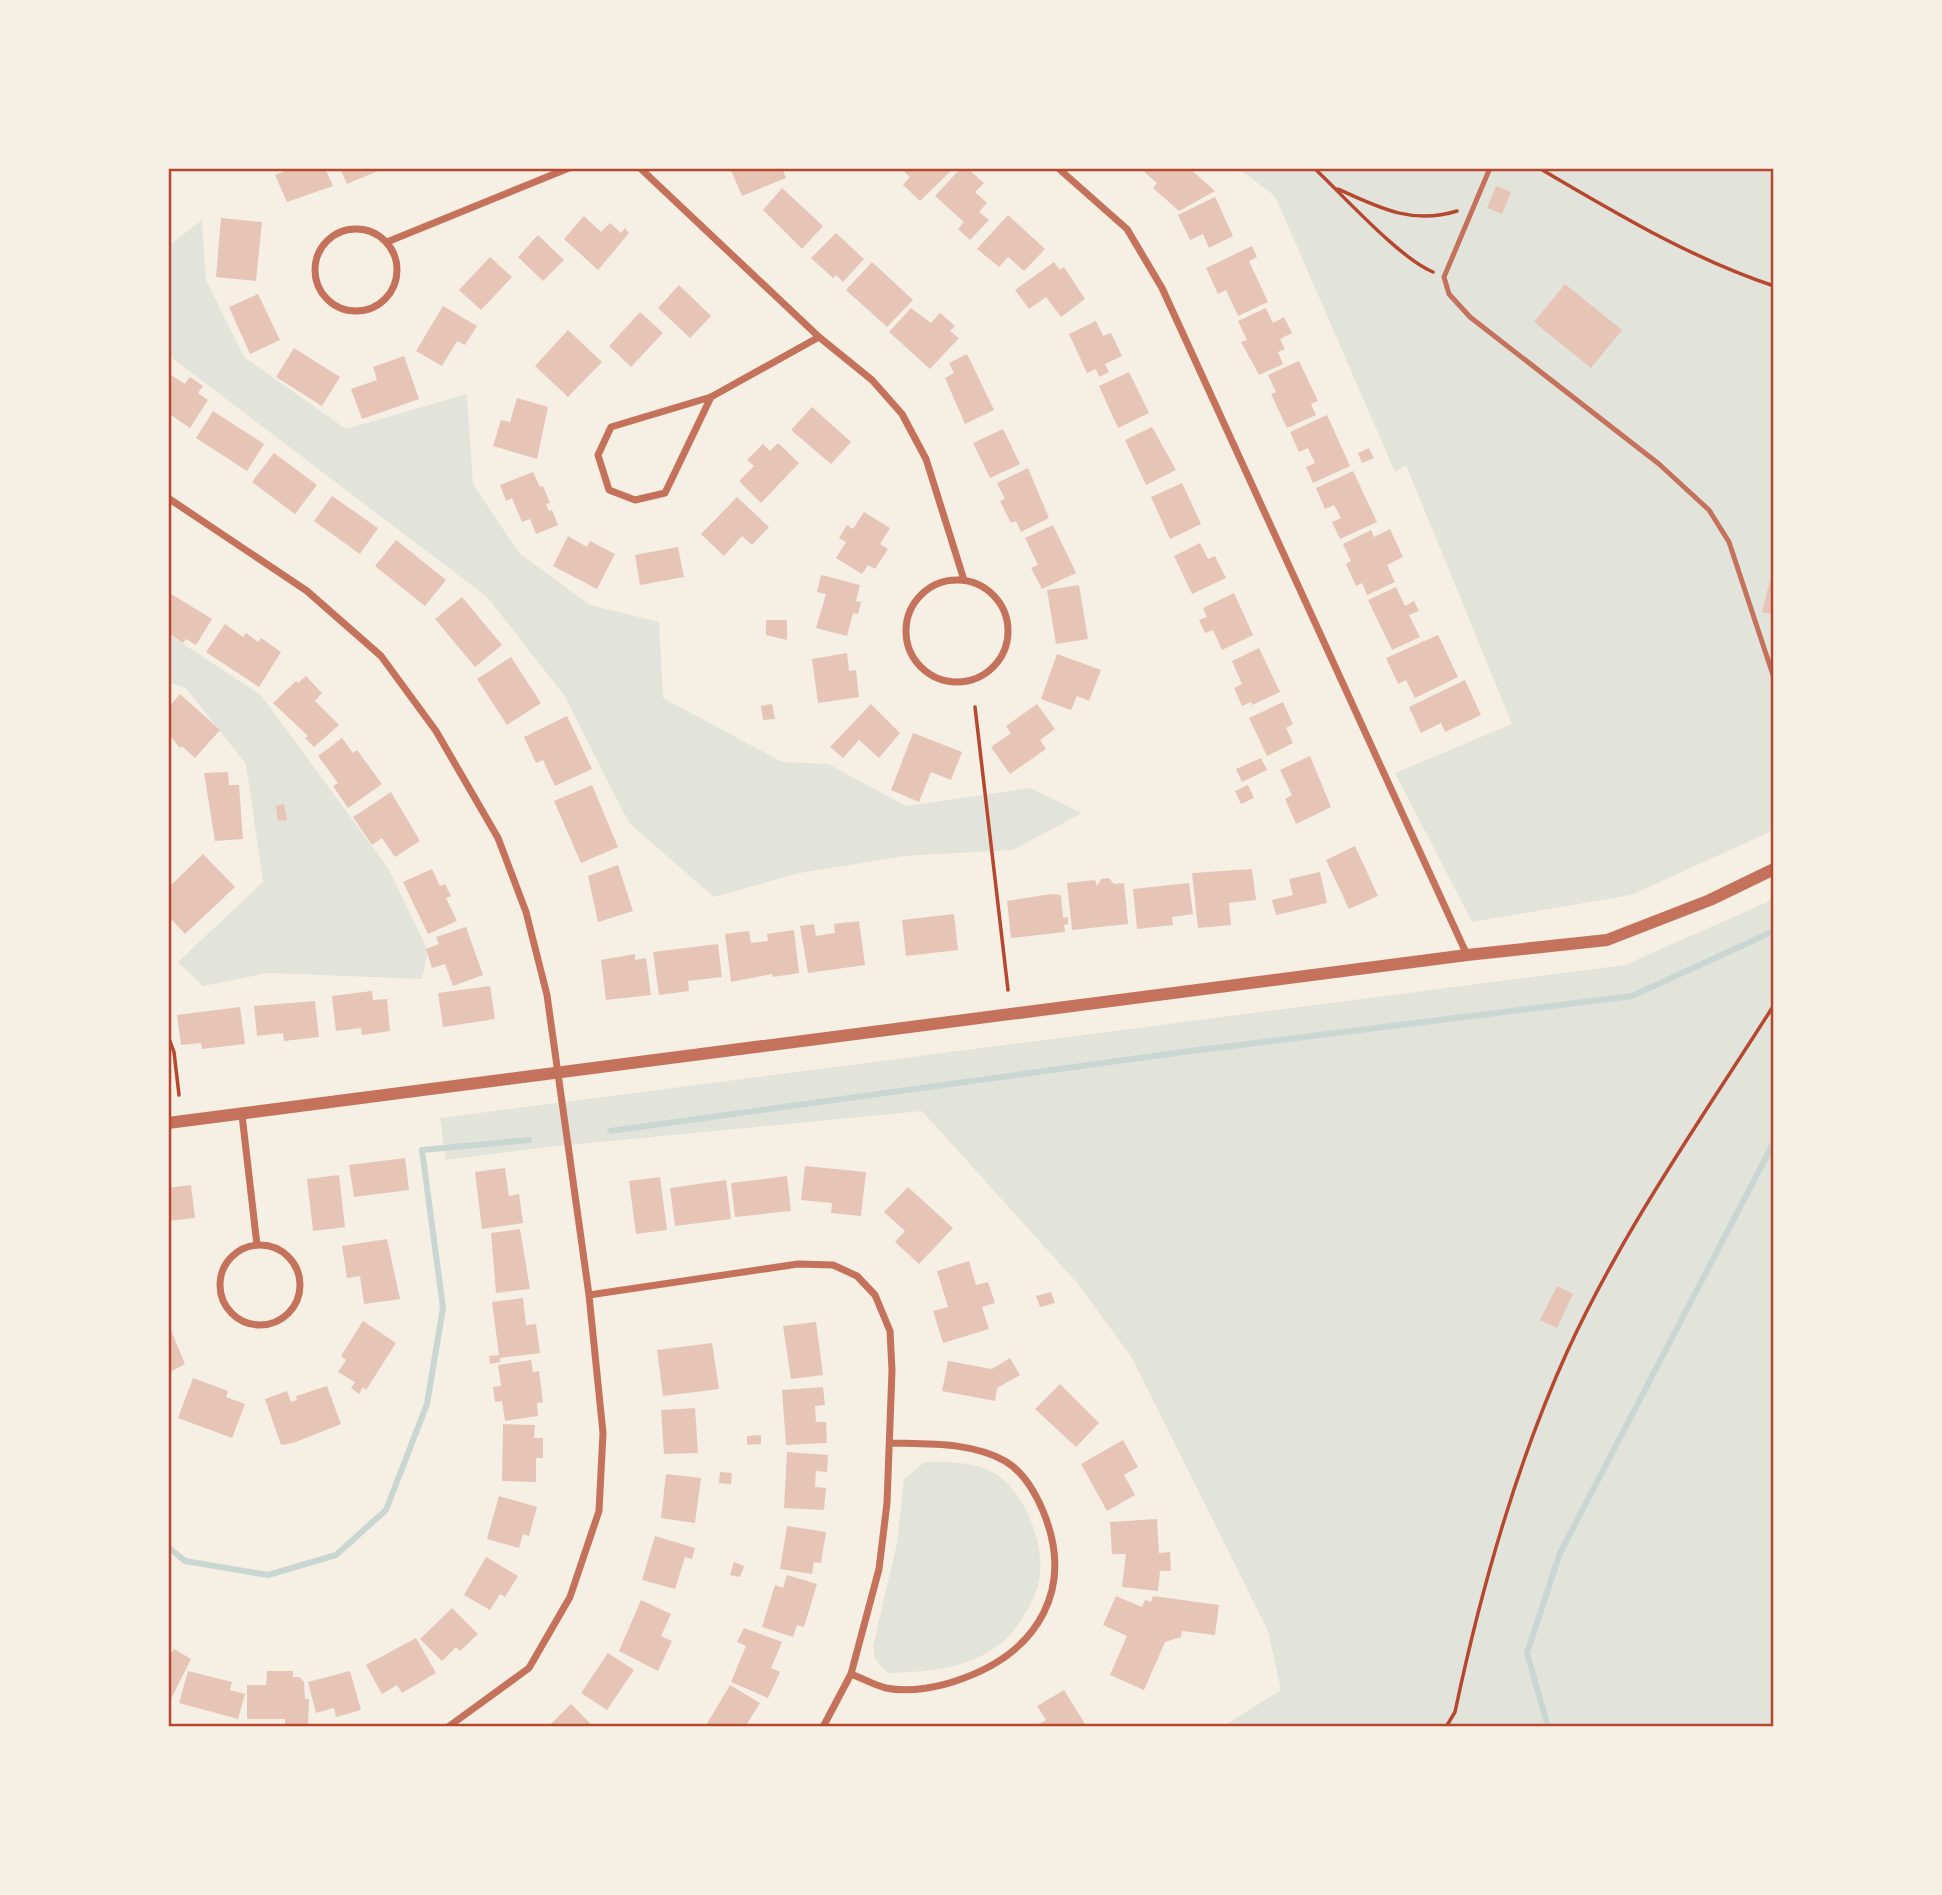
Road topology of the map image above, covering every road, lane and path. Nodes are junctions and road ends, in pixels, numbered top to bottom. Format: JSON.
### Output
{"nodes":[{"id":1,"x":569,"y":168,"type":"edge"},
{"id":2,"x":640,"y":168,"type":"edge"},
{"id":3,"x":1058,"y":168,"type":"edge"},
{"id":4,"x":1314,"y":168,"type":"edge"},
{"id":5,"x":1490,"y":168,"type":"edge"},
{"id":6,"x":1539,"y":168,"type":"edge"},
{"id":7,"x":1334,"y":187,"type":"junction"},
{"id":8,"x":1475,"y":200,"type":"junction"},
{"id":9,"x":387,"y":242,"type":"junction"},
{"id":10,"x":1444,"y":277,"type":"junction"},
{"id":11,"x":1774,"y":286,"type":"edge"},
{"id":12,"x":820,"y":337,"type":"junction"},
{"id":13,"x":711,"y":397,"type":"junction"},
{"id":14,"x":168,"y":498,"type":"edge"},
{"id":15,"x":964,"y":580,"type":"junction"},
{"id":16,"x":1774,"y":678,"type":"edge"},
{"id":17,"x":975,"y":707,"type":"dead end"},
{"id":18,"x":1774,"y":869,"type":"edge"},
{"id":19,"x":1467,"y":954,"type":"junction"},
{"id":20,"x":1008,"y":989,"type":"dead end"},
{"id":21,"x":1774,"y":1005,"type":"edge"},
{"id":22,"x":168,"y":1036,"type":"edge"},
{"id":23,"x":559,"y":1073,"type":"junction"},
{"id":24,"x":178,"y":1095,"type":"dead end"},
{"id":25,"x":242,"y":1115,"type":"junction"},
{"id":26,"x":168,"y":1123,"type":"edge"},
{"id":27,"x":257,"y":1245,"type":"junction"},
{"id":28,"x":589,"y":1295,"type":"junction"},
{"id":29,"x":891,"y":1443,"type":"junction"},
{"id":30,"x":851,"y":1674,"type":"junction"},
{"id":31,"x":448,"y":1727,"type":"edge"},
{"id":32,"x":823,"y":1727,"type":"edge"},
{"id":33,"x":1446,"y":1727,"type":"edge"}],
"edges":[{"from":1,"to":9,"type":"street"},
{"from":2,"to":12,"type":"street"},
{"from":3,"to":19,"type":"street"},
{"from":4,"to":7,"type":"path"},
{"from":5,"to":8,"type":"lane"},
{"from":6,"to":11,"type":"path"},
{"from":7,"to":8,"type":"path"},
{"from":7,"to":10,"type":"path"},
{"from":8,"to":10,"type":"lane"},
{"from":9,"to":9,"type":"street"},
{"from":10,"to":16,"type":"lane"},
{"from":12,"to":13,"type":"street"},
{"from":12,"to":15,"type":"street"},
{"from":13,"to":13,"type":"street"},
{"from":14,"to":23,"type":"street"},
{"from":15,"to":15,"type":"street"},
{"from":17,"to":20,"type":"path"},
{"from":18,"to":19,"type":"street"},
{"from":19,"to":23,"type":"street"},
{"from":21,"to":33,"type":"path"},
{"from":22,"to":24,"type":"path"},
{"from":23,"to":25,"type":"street"},
{"from":23,"to":28,"type":"street"},
{"from":25,"to":26,"type":"street"},
{"from":25,"to":27,"type":"street"},
{"from":27,"to":27,"type":"street"},
{"from":28,"to":29,"type":"street"},
{"from":28,"to":31,"type":"street"},
{"from":29,"to":30,"type":"street"},
{"from":29,"to":30,"type":"street"},
{"from":30,"to":32,"type":"street"}]}
